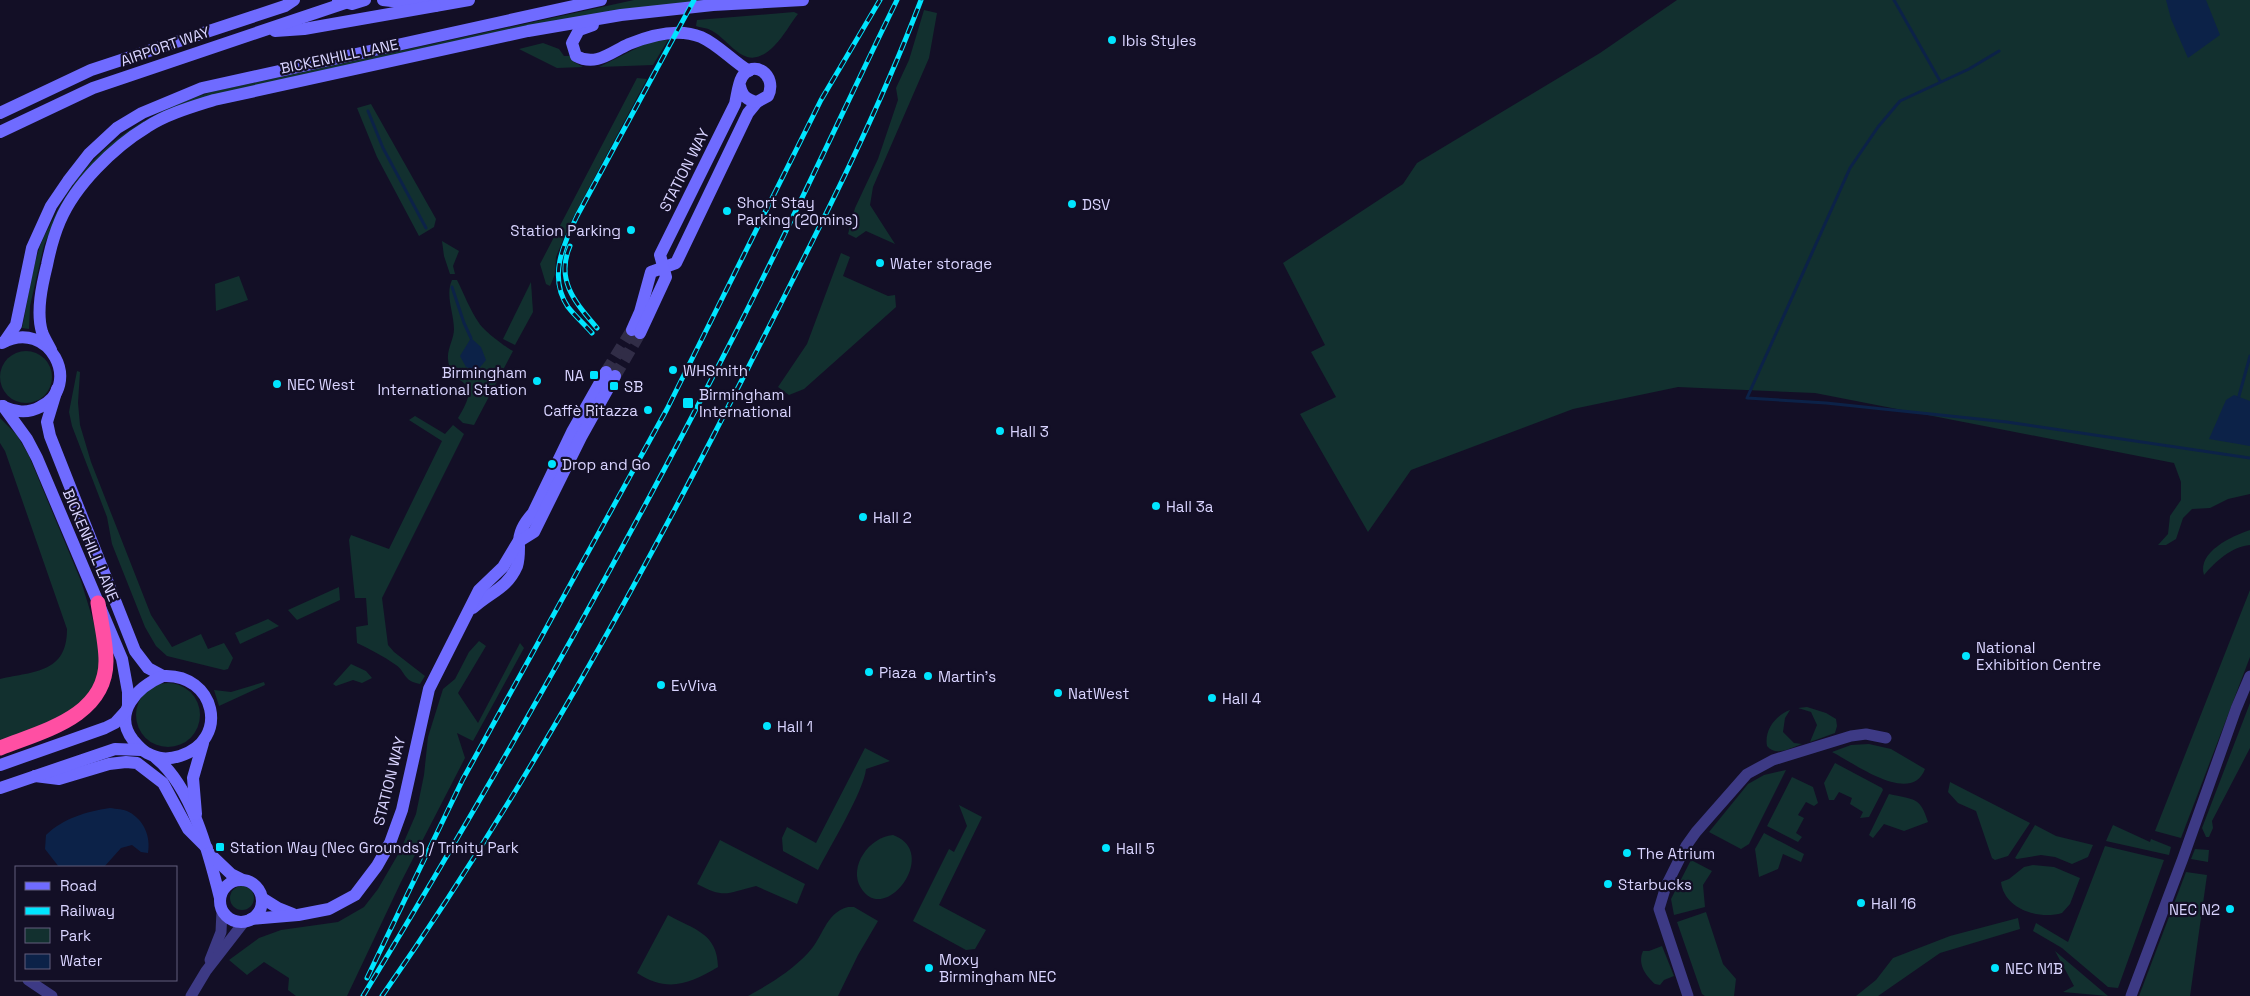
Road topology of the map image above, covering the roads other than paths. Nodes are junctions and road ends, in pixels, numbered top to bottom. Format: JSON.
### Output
{"nodes":[{"id":1,"x":294,"y":0,"type":"edge"},
{"id":2,"x":366,"y":0,"type":"edge"},
{"id":3,"x":383,"y":0,"type":"edge"},
{"id":4,"x":469,"y":0,"type":"edge"},
{"id":5,"x":601,"y":0,"type":"edge"},
{"id":6,"x":803,"y":0,"type":"edge"},
{"id":7,"x":342,"y":2,"type":"edge"},
{"id":8,"x":435,"y":6,"type":"junction"},
{"id":9,"x":621,"y":15,"type":"junction"},
{"id":10,"x":253,"y":33,"type":"junction"},
{"id":11,"x":749,"y":71,"type":"junction"},
{"id":12,"x":740,"y":86,"type":"junction"},
{"id":13,"x":757,"y":102,"type":"junction"},
{"id":14,"x":0,"y":112,"type":"edge"},
{"id":15,"x":0,"y":132,"type":"edge"},
{"id":16,"x":662,"y":267,"type":"junction"},
{"id":17,"x":636,"y":331,"type":"tunnel mouth"},
{"id":18,"x":2,"y":343,"type":"edge"},
{"id":19,"x":50,"y":350,"type":"junction"},
{"id":20,"x":610,"y":374,"type":"tunnel mouth"},
{"id":21,"x":57,"y":389,"type":"junction"},
{"id":22,"x":1,"y":405,"type":"edge"},
{"id":23,"x":98,"y":604,"type":"junction"},
{"id":24,"x":163,"y":676,"type":"junction"},
{"id":25,"x":2250,"y":676,"type":"edge"},
{"id":26,"x":127,"y":708,"type":"junction"},
{"id":27,"x":1886,"y":738,"type":"dead end"},
{"id":28,"x":203,"y":743,"type":"junction"},
{"id":29,"x":0,"y":748,"type":"edge"},
{"id":30,"x":141,"y":750,"type":"junction"},
{"id":31,"x":156,"y":758,"type":"junction"},
{"id":32,"x":0,"y":765,"type":"edge"},
{"id":33,"x":36,"y":776,"type":"junction"},
{"id":34,"x":0,"y":788,"type":"edge"},
{"id":35,"x":197,"y":822,"type":"junction"},
{"id":36,"x":208,"y":850,"type":"junction"},
{"id":37,"x":241,"y":879,"type":"junction"},
{"id":38,"x":262,"y":898,"type":"junction"},
{"id":39,"x":221,"y":904,"type":"junction"},
{"id":40,"x":298,"y":915,"type":"junction"},
{"id":41,"x":248,"y":921,"type":"junction"},
{"id":42,"x":206,"y":971,"type":"junction"},
{"id":43,"x":30,"y":981,"type":"edge"},
{"id":44,"x":52,"y":996,"type":"edge"},
{"id":45,"x":191,"y":996,"type":"edge"},
{"id":46,"x":1688,"y":996,"type":"edge"},
{"id":47,"x":2131,"y":996,"type":"edge"}],
"edges":[{"from":1,"to":14,"type":"street","name":"AIRPORT WAY"},
{"from":2,"to":7,"type":"street","name":"AIRPORT WAY"},
{"from":3,"to":8,"type":"street"},
{"from":4,"to":8,"type":"street"},
{"from":5,"to":18,"type":"street","name":"BICKENHILL LANE"},
{"from":6,"to":9,"type":"street","name":"BICKENHILL LANE"},
{"from":7,"to":10,"type":"street","name":"AIRPORT WAY"},
{"from":8,"to":10,"type":"street"},
{"from":9,"to":11,"type":"street"},
{"from":9,"to":19,"type":"street","name":"BICKENHILL LANE"},
{"from":10,"to":15,"type":"street","name":"AIRPORT WAY"},
{"from":11,"to":12,"type":"street"},
{"from":11,"to":13,"type":"street"},
{"from":12,"to":13,"type":"street"},
{"from":12,"to":16,"type":"street","name":"STATION WAY"},
{"from":13,"to":16,"type":"street"},
{"from":16,"to":17,"type":"street","name":"STATION WAY"},
{"from":18,"to":19,"type":"street"},
{"from":19,"to":21,"type":"street","name":"BICKENHILL LANE"},
{"from":20,"to":40,"type":"street","name":"STATION WAY"},
{"from":21,"to":22,"type":"street"},
{"from":21,"to":24,"type":"street","name":"BICKENHILL LANE"},
{"from":22,"to":23,"type":"street","name":"BICKENHILL LANE"},
{"from":23,"to":26,"type":"street","name":"BICKENHILL LANE"},
{"from":23,"to":29,"type":"highway"},
{"from":24,"to":26,"type":"street"},
{"from":24,"to":28,"type":"street"},
{"from":25,"to":47,"type":"street"},
{"from":26,"to":30,"type":"street"},
{"from":26,"to":32,"type":"street"},
{"from":27,"to":46,"type":"street"},
{"from":28,"to":31,"type":"street"},
{"from":28,"to":35,"type":"street"},
{"from":30,"to":31,"type":"street"},
{"from":30,"to":33,"type":"street"},
{"from":31,"to":35,"type":"street"},
{"from":33,"to":34,"type":"street"},
{"from":33,"to":36,"type":"street"},
{"from":35,"to":36,"type":"street"},
{"from":36,"to":37,"type":"street"},
{"from":36,"to":39,"type":"street"},
{"from":37,"to":38,"type":"street"},
{"from":37,"to":39,"type":"street"},
{"from":38,"to":40,"type":"street"},
{"from":38,"to":41,"type":"street"},
{"from":39,"to":41,"type":"street"},
{"from":39,"to":42,"type":"street"},
{"from":40,"to":41,"type":"street","name":"STATION WAY"},
{"from":41,"to":42,"type":"street"},
{"from":42,"to":45,"type":"street"},
{"from":43,"to":44,"type":"street"}]}
